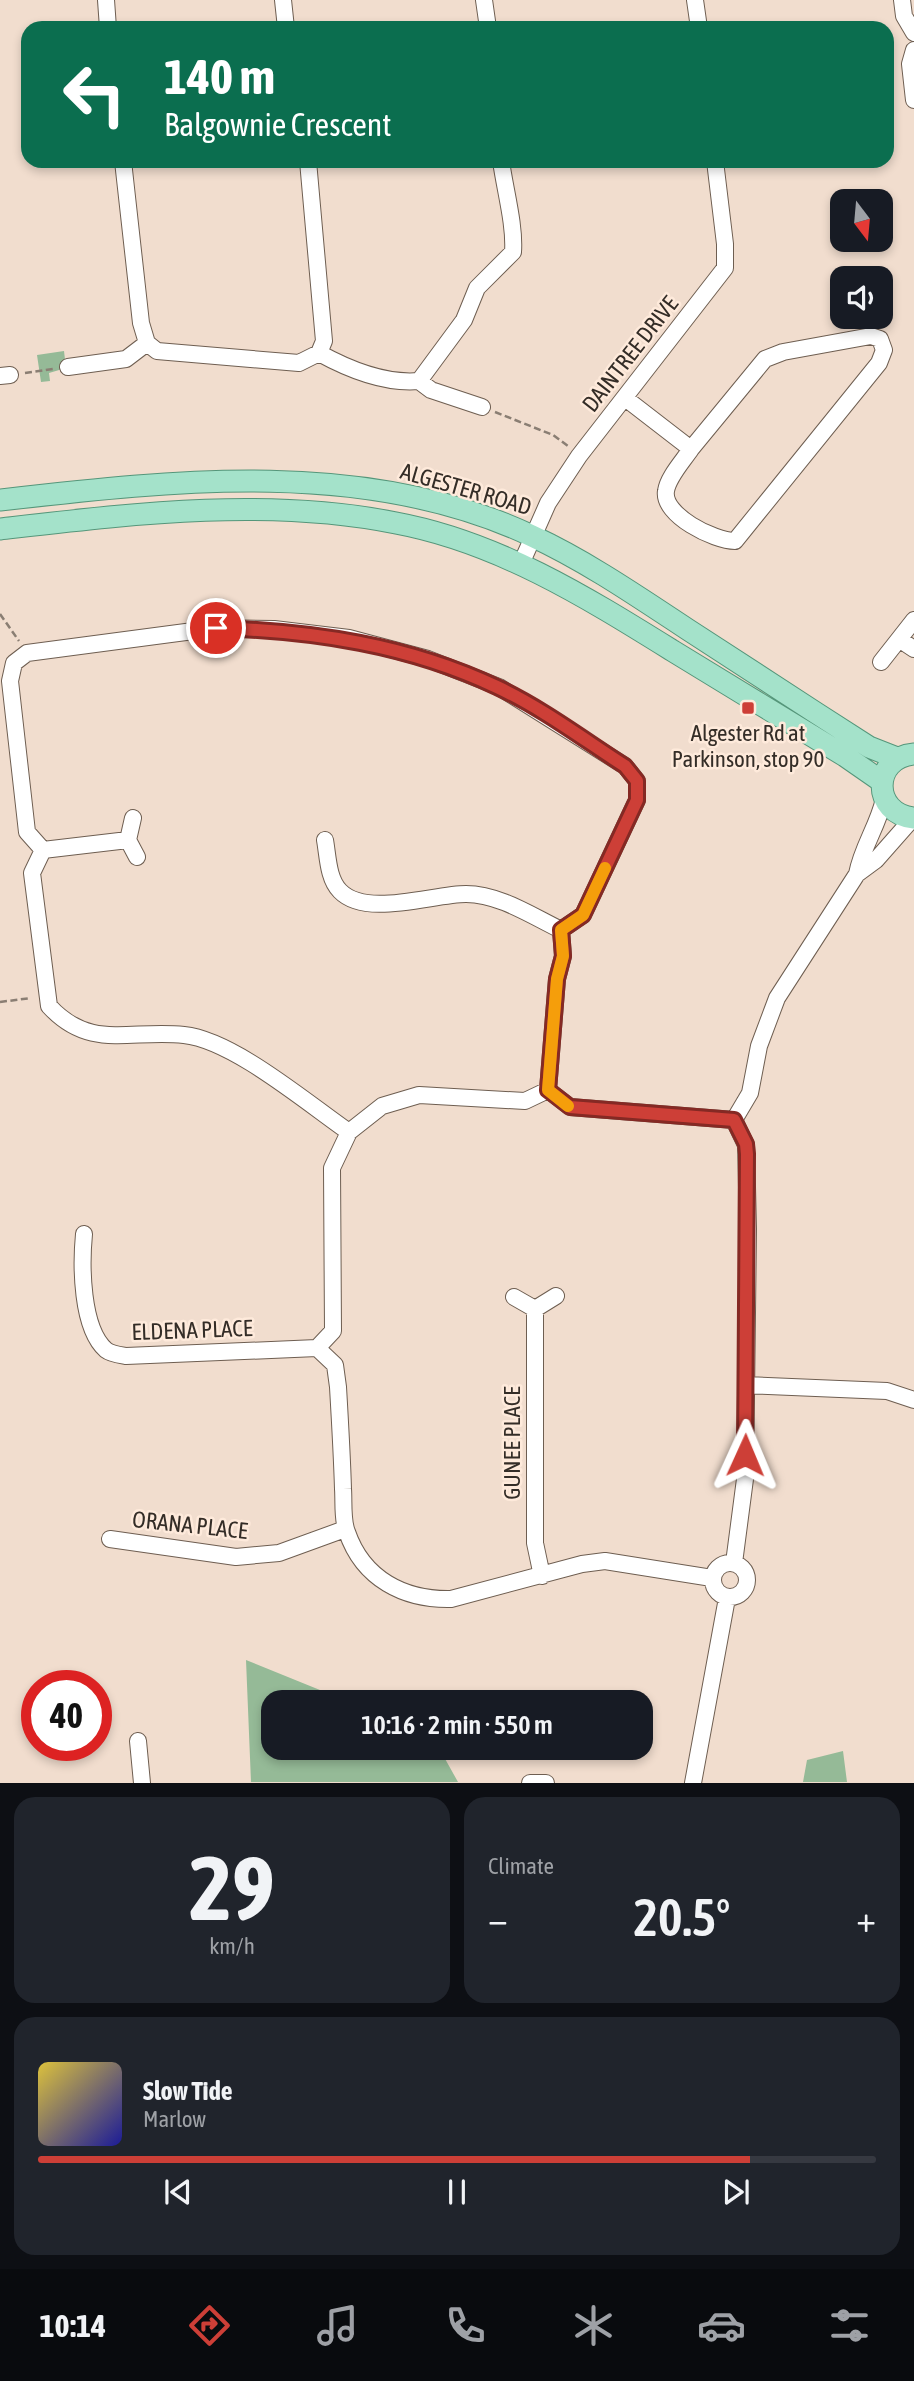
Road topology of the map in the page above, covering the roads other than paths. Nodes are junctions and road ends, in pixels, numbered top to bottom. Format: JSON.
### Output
{"nodes":[{"id":1,"x":106,"y":0,"type":"edge"},
{"id":2,"x":283,"y":0,"type":"edge"},
{"id":3,"x":484,"y":0,"type":"edge"},
{"id":4,"x":695,"y":0,"type":"edge"},
{"id":5,"x":902,"y":0,"type":"edge"},
{"id":6,"x":108,"y":21,"type":"edge"},
{"id":7,"x":285,"y":21,"type":"edge"},
{"id":8,"x":487,"y":21,"type":"edge"},
{"id":9,"x":698,"y":21,"type":"edge"},
{"id":10,"x":914,"y":33,"type":"edge"},
{"id":11,"x":914,"y":50,"type":"edge"},
{"id":12,"x":914,"y":100,"type":"edge"},
{"id":13,"x":124,"y":168,"type":"edge"},
{"id":14,"x":309,"y":168,"type":"edge"},
{"id":15,"x":502,"y":168,"type":"edge"},
{"id":16,"x":716,"y":168,"type":"edge"},
{"id":17,"x":147,"y":342,"type":"junction"},
{"id":18,"x":319,"y":353,"type":"junction"},
{"id":19,"x":68,"y":367,"type":"road end"},
{"id":20,"x":419,"y":381,"type":"junction"},
{"id":21,"x":625,"y":398,"type":"junction"},
{"id":22,"x":482,"y":407,"type":"road end"},
{"id":23,"x":691,"y":449,"type":"junction"},
{"id":24,"x":0,"y":500,"type":"edge"},
{"id":25,"x":0,"y":528,"type":"edge"},
{"id":26,"x":533,"y":536,"type":"junction"},
{"id":27,"x":520,"y":564,"type":"junction"},
{"id":28,"x":914,"y":620,"type":"edge"},
{"id":29,"x":899,"y":639,"type":"junction"},
{"id":30,"x":914,"y":649,"type":"edge"},
{"id":31,"x":881,"y":662,"type":"dead end"},
{"id":32,"x":908,"y":754,"type":"edge"},
{"id":33,"x":882,"y":790,"type":"junction"},
{"id":34,"x":133,"y":818,"type":"dead end"},
{"id":35,"x":914,"y":818,"type":"edge"},
{"id":36,"x":128,"y":840,"type":"junction"},
{"id":37,"x":326,"y":841,"type":"dead end"},
{"id":38,"x":43,"y":850,"type":"junction"},
{"id":39,"x":137,"y":857,"type":"dead end"},
{"id":40,"x":857,"y":874,"type":"junction"},
{"id":41,"x":561,"y":930,"type":"junction"},
{"id":42,"x":548,"y":1090,"type":"junction"},
{"id":43,"x":734,"y":1120,"type":"junction"},
{"id":44,"x":349,"y":1132,"type":"junction"},
{"id":45,"x":83,"y":1234,"type":"dead end"},
{"id":46,"x":556,"y":1296,"type":"dead end"},
{"id":47,"x":514,"y":1297,"type":"dead end"},
{"id":48,"x":535,"y":1309,"type":"junction"},
{"id":49,"x":317,"y":1348,"type":"junction"},
{"id":50,"x":746,"y":1385,"type":"junction"},
{"id":51,"x":914,"y":1400,"type":"edge"},
{"id":52,"x":345,"y":1530,"type":"junction"},
{"id":53,"x":110,"y":1539,"type":"dead end"},
{"id":54,"x":734,"y":1563,"type":"junction"},
{"id":55,"x":542,"y":1576,"type":"junction"},
{"id":56,"x":712,"y":1578,"type":"junction"},
{"id":57,"x":727,"y":1598,"type":"junction"},
{"id":58,"x":138,"y":1741,"type":"dead end"},
{"id":59,"x":142,"y":1783,"type":"edge"},
{"id":60,"x":530,"y":1783,"type":"edge"},
{"id":61,"x":546,"y":1783,"type":"edge"},
{"id":62,"x":693,"y":1783,"type":"edge"}],
"edges":[{"from":1,"to":6,"type":"street"},
{"from":2,"to":7,"type":"street"},
{"from":3,"to":8,"type":"street"},
{"from":4,"to":9,"type":"street"},
{"from":5,"to":10,"type":"street"},
{"from":11,"to":12,"type":"street"},
{"from":13,"to":17,"type":"street"},
{"from":14,"to":18,"type":"street"},
{"from":15,"to":20,"type":"street"},
{"from":16,"to":21,"type":"street","name":"DAINTREE DRIVE"},
{"from":17,"to":18,"type":"street"},
{"from":17,"to":19,"type":"street"},
{"from":18,"to":20,"type":"street"},
{"from":20,"to":22,"type":"street"},
{"from":21,"to":23,"type":"street"},
{"from":21,"to":26,"type":"street","name":"DAINTREE DRIVE"},
{"from":23,"to":23,"type":"street"},
{"from":24,"to":26,"type":"main road","name":"ALGESTER ROAD"},
{"from":25,"to":27,"type":"main road"},
{"from":26,"to":27,"type":"street","name":"DAINTREE DRIVE"},
{"from":26,"to":32,"type":"main road","name":"ALGESTER ROAD"},
{"from":27,"to":33,"type":"main road"},
{"from":28,"to":29,"type":"street"},
{"from":29,"to":30,"type":"street"},
{"from":29,"to":31,"type":"street"},
{"from":32,"to":33,"type":"main road"},
{"from":33,"to":35,"type":"main road"},
{"from":33,"to":40,"type":"street"},
{"from":34,"to":36,"type":"street"},
{"from":35,"to":40,"type":"street"},
{"from":36,"to":38,"type":"street"},
{"from":36,"to":39,"type":"street"},
{"from":37,"to":41,"type":"street"},
{"from":38,"to":41,"type":"street"},
{"from":38,"to":44,"type":"street"},
{"from":40,"to":43,"type":"street"},
{"from":41,"to":42,"type":"street"},
{"from":42,"to":43,"type":"street"},
{"from":42,"to":44,"type":"street"},
{"from":43,"to":50,"type":"street"},
{"from":44,"to":49,"type":"street"},
{"from":45,"to":49,"type":"street","name":"ELDENA PLACE"},
{"from":46,"to":48,"type":"street"},
{"from":47,"to":48,"type":"street"},
{"from":48,"to":55,"type":"street","name":"GUNEE PLACE"},
{"from":49,"to":52,"type":"street"},
{"from":50,"to":51,"type":"street"},
{"from":50,"to":54,"type":"street"},
{"from":52,"to":53,"type":"street","name":"ORANA PLACE"},
{"from":52,"to":55,"type":"street"},
{"from":54,"to":56,"type":"street"},
{"from":54,"to":57,"type":"street"},
{"from":55,"to":56,"type":"street"},
{"from":56,"to":57,"type":"street"},
{"from":57,"to":62,"type":"street"},
{"from":58,"to":59,"type":"street"},
{"from":60,"to":61,"type":"street"}]}
